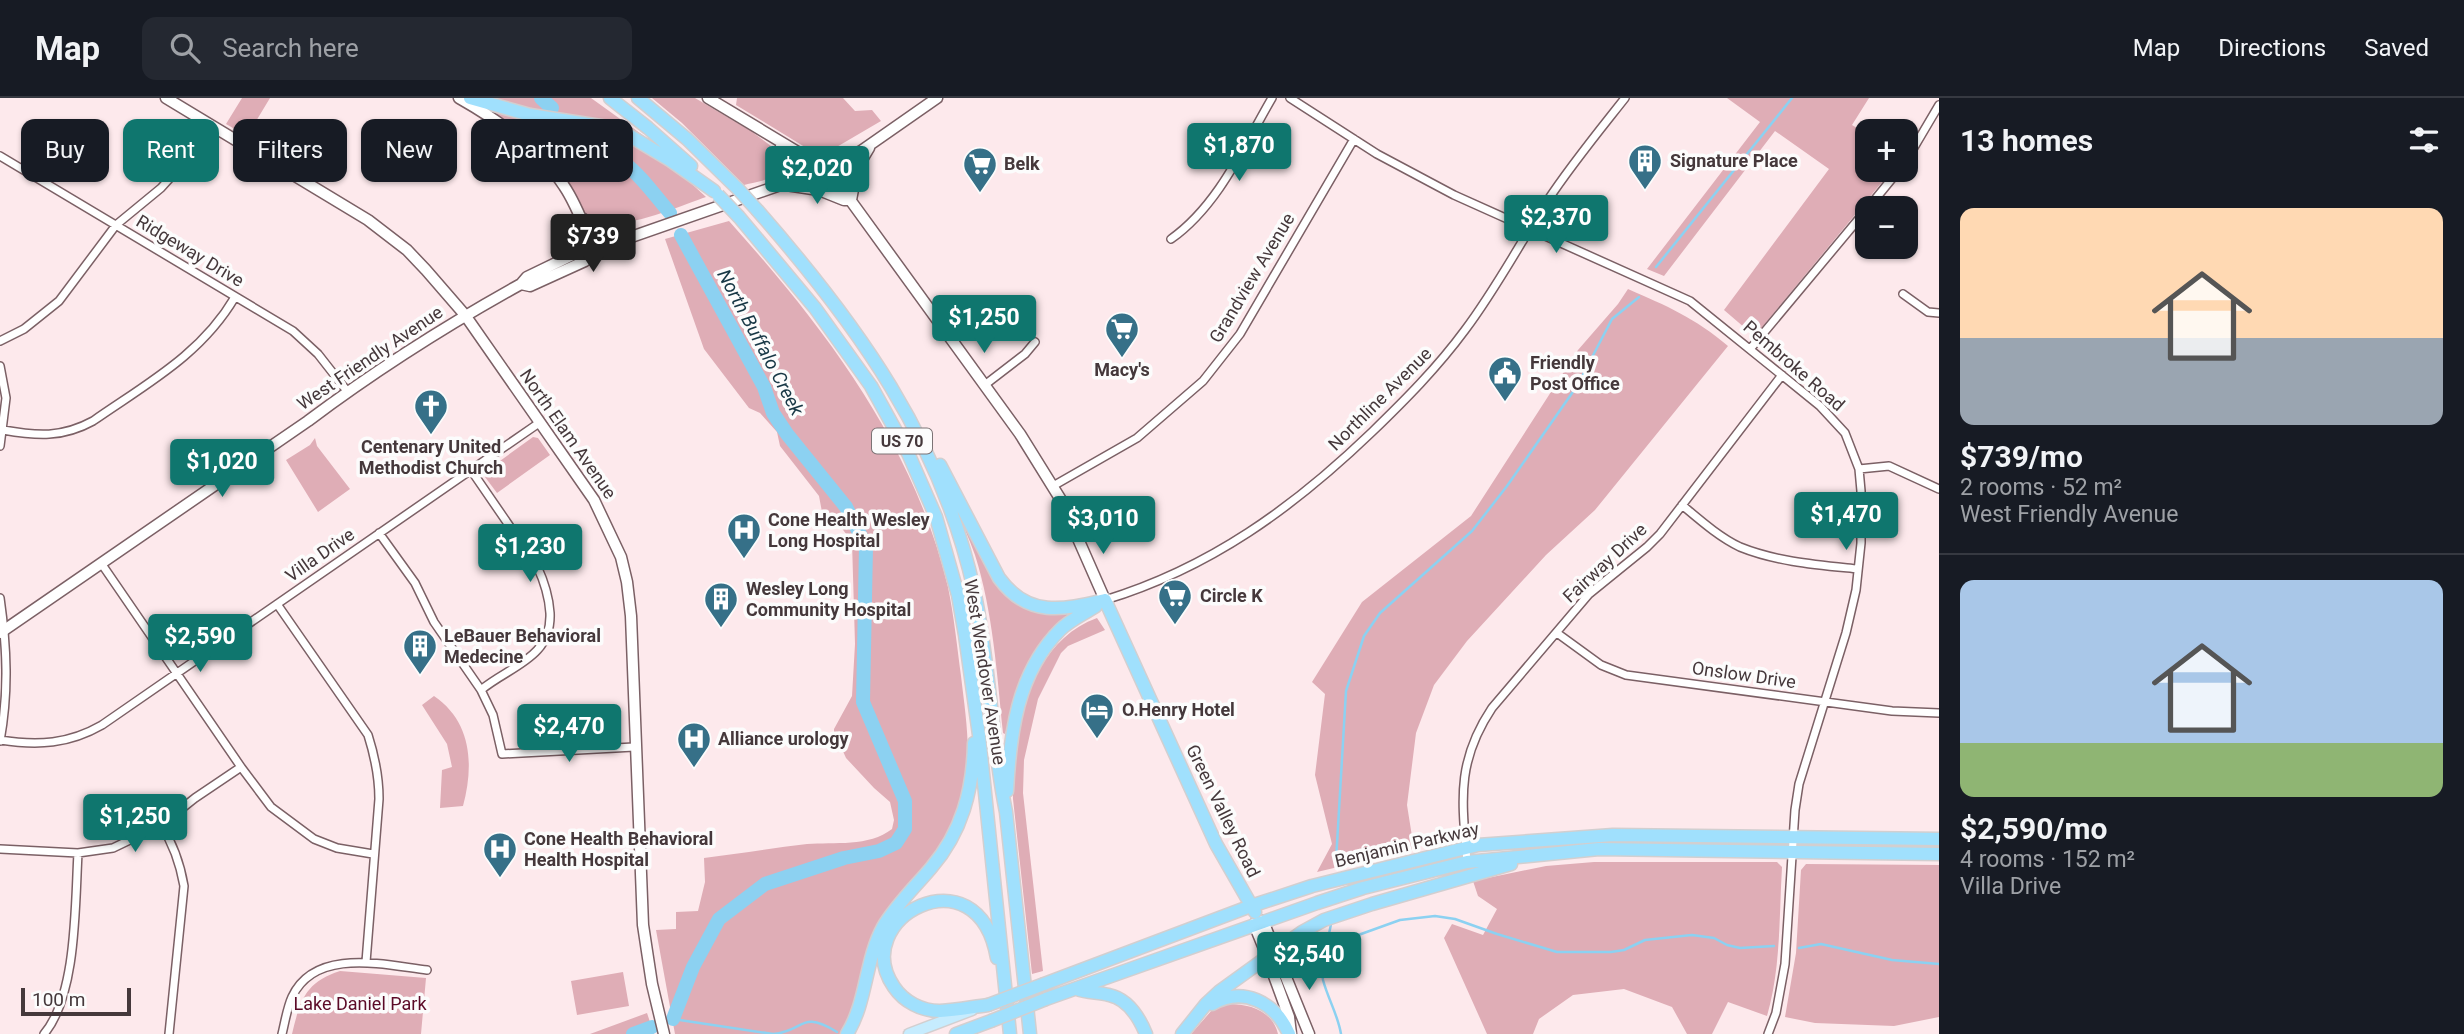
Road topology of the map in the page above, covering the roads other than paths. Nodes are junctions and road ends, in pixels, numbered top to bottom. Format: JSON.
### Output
{"nodes":[{"id":1,"x":166,"y":98,"type":"edge"},
{"id":2,"x":459,"y":98,"type":"edge"},
{"id":3,"x":470,"y":98,"type":"edge"},
{"id":4,"x":610,"y":98,"type":"edge"},
{"id":5,"x":638,"y":98,"type":"edge"},
{"id":6,"x":708,"y":98,"type":"edge"},
{"id":7,"x":937,"y":98,"type":"edge"},
{"id":8,"x":1272,"y":98,"type":"edge"},
{"id":9,"x":1290,"y":98,"type":"edge"},
{"id":10,"x":1625,"y":98,"type":"edge"},
{"id":11,"x":725,"y":102,"type":"edge"},
{"id":12,"x":1939,"y":105,"type":"edge"},
{"id":13,"x":201,"y":119,"type":"edge"},
{"id":14,"x":494,"y":119,"type":"edge"},
{"id":15,"x":553,"y":119,"type":"edge"},
{"id":16,"x":219,"y":130,"type":"edge"},
{"id":17,"x":633,"y":138,"type":"edge"},
{"id":18,"x":1354,"y":139,"type":"junction"},
{"id":19,"x":777,"y":140,"type":"junction"},
{"id":20,"x":1918,"y":141,"type":"edge"},
{"id":21,"x":872,"y":144,"type":"junction"},
{"id":22,"x":0,"y":156,"type":"edge"},
{"id":23,"x":826,"y":169,"type":"junction"},
{"id":24,"x":166,"y":182,"type":"edge"},
{"id":25,"x":561,"y":182,"type":"edge"},
{"id":26,"x":1889,"y":182,"type":"edge"},
{"id":27,"x":782,"y":185,"type":"junction"},
{"id":28,"x":716,"y":193,"type":"junction"},
{"id":29,"x":1878,"y":196,"type":"edge"},
{"id":30,"x":851,"y":200,"type":"junction"},
{"id":31,"x":579,"y":215,"type":"junction"},
{"id":32,"x":1855,"y":223,"type":"edge"},
{"id":33,"x":116,"y":225,"type":"junction"},
{"id":34,"x":1530,"y":229,"type":"junction"},
{"id":35,"x":630,"y":237,"type":"junction"},
{"id":36,"x":1171,"y":239,"type":"dead end"},
{"id":37,"x":594,"y":250,"type":"junction"},
{"id":38,"x":1903,"y":294,"type":"dead end"},
{"id":39,"x":235,"y":297,"type":"junction"},
{"id":40,"x":1939,"y":313,"type":"edge"},
{"id":41,"x":465,"y":315,"type":"junction"},
{"id":42,"x":0,"y":341,"type":"edge"},
{"id":43,"x":1035,"y":341,"type":"dead end"},
{"id":44,"x":1751,"y":348,"type":"junction"},
{"id":45,"x":0,"y":366,"type":"edge"},
{"id":46,"x":1782,"y":375,"type":"junction"},
{"id":47,"x":986,"y":384,"type":"junction"},
{"id":48,"x":347,"y":391,"type":"junction"},
{"id":49,"x":539,"y":423,"type":"junction"},
{"id":50,"x":914,"y":425,"type":"junction"},
{"id":51,"x":3,"y":430,"type":"junction"},
{"id":52,"x":0,"y":446,"type":"edge"},
{"id":53,"x":1859,"y":469,"type":"junction"},
{"id":54,"x":471,"y":470,"type":"junction"},
{"id":55,"x":1053,"y":486,"type":"junction"},
{"id":56,"x":1939,"y":489,"type":"edge"},
{"id":57,"x":1682,"y":505,"type":"junction"},
{"id":58,"x":379,"y":533,"type":"junction"},
{"id":59,"x":101,"y":563,"type":"junction"},
{"id":60,"x":1858,"y":569,"type":"junction"},
{"id":61,"x":0,"y":598,"type":"edge"},
{"id":62,"x":1105,"y":600,"type":"junction"},
{"id":63,"x":277,"y":604,"type":"junction"},
{"id":64,"x":2,"y":631,"type":"edge"},
{"id":65,"x":1557,"y":633,"type":"junction"},
{"id":66,"x":178,"y":672,"type":"junction"},
{"id":67,"x":481,"y":690,"type":"junction"},
{"id":68,"x":1824,"y":702,"type":"junction"},
{"id":69,"x":974,"y":707,"type":"junction"},
{"id":70,"x":1939,"y":713,"type":"edge"},
{"id":71,"x":0,"y":741,"type":"edge"},
{"id":72,"x":634,"y":747,"type":"junction"},
{"id":73,"x":241,"y":767,"type":"junction"},
{"id":74,"x":1006,"y":812,"type":"junction"},
{"id":75,"x":161,"y":825,"type":"junction"},
{"id":76,"x":1793,"y":839,"type":"junction"},
{"id":77,"x":1939,"y":839,"type":"edge"},
{"id":78,"x":1466,"y":848,"type":"junction"},
{"id":79,"x":0,"y":849,"type":"edge"},
{"id":80,"x":78,"y":853,"type":"junction"},
{"id":81,"x":1792,"y":853,"type":"junction"},
{"id":82,"x":373,"y":854,"type":"junction"},
{"id":83,"x":1548,"y":854,"type":"junction"},
{"id":84,"x":1939,"y":854,"type":"edge"},
{"id":85,"x":1467,"y":862,"type":"junction"},
{"id":86,"x":1251,"y":906,"type":"junction"},
{"id":87,"x":1259,"y":922,"type":"junction"},
{"id":88,"x":366,"y":962,"type":"junction"},
{"id":89,"x":1275,"y":962,"type":"junction"},
{"id":90,"x":427,"y":971,"type":"dead end"},
{"id":91,"x":1077,"y":989,"type":"junction"},
{"id":92,"x":1005,"y":993,"type":"junction"},
{"id":93,"x":988,"y":1004,"type":"junction"},
{"id":94,"x":1191,"y":1023,"type":"junction"},
{"id":95,"x":962,"y":1031,"type":"edge"},
{"id":96,"x":1031,"y":1033,"type":"edge"},
{"id":97,"x":44,"y":1034,"type":"edge"},
{"id":98,"x":169,"y":1034,"type":"edge"},
{"id":99,"x":282,"y":1034,"type":"edge"},
{"id":100,"x":664,"y":1034,"type":"edge"},
{"id":101,"x":847,"y":1034,"type":"edge"},
{"id":102,"x":909,"y":1034,"type":"edge"},
{"id":103,"x":947,"y":1034,"type":"edge"},
{"id":104,"x":1010,"y":1034,"type":"edge"},
{"id":105,"x":1146,"y":1034,"type":"edge"},
{"id":106,"x":1182,"y":1034,"type":"edge"},
{"id":107,"x":1290,"y":1034,"type":"edge"},
{"id":108,"x":1309,"y":1034,"type":"edge"},
{"id":109,"x":1768,"y":1034,"type":"edge"}],
"edges":[{"from":1,"to":13,"type":"main road","name":"North Elam Avenue"},
{"from":2,"to":14,"type":"main road"},
{"from":3,"to":15,"type":"highway"},
{"from":4,"to":28,"type":"highway","name":"West Wendover Avenue","number":"US 70"},
{"from":5,"to":50,"type":"highway","name":"West Wendover Avenue","number":"US 70","bridge":true},
{"from":6,"to":11,"type":"main road","name":"Green Valley Road"},
{"from":7,"to":21,"type":"main road","name":"West Friendly Avenue"},
{"from":8,"to":36,"type":"street"},
{"from":9,"to":18,"type":"street","name":"Pembroke Road"},
{"from":10,"to":34,"type":"street","name":"Northline Avenue"},
{"from":11,"to":19,"type":"main road","name":"Green Valley Road"},
{"from":12,"to":20,"type":"street"},
{"from":16,"to":41,"type":"main road","name":"North Elam Avenue"},
{"from":17,"to":28,"type":"highway"},
{"from":18,"to":34,"type":"street","name":"Pembroke Road"},
{"from":18,"to":55,"type":"street","name":"Grandview Avenue"},
{"from":19,"to":23,"type":"main road","name":"Green Valley Road"},
{"from":19,"to":27,"type":"main road"},
{"from":21,"to":23,"type":"main road","name":"West Friendly Avenue"},
{"from":21,"to":30,"type":"main road"},
{"from":22,"to":33,"type":"street","name":"Ridgeway Drive"},
{"from":23,"to":27,"type":"main road","name":"West Friendly Avenue"},
{"from":23,"to":30,"type":"main road","name":"Green Valley Road"},
{"from":24,"to":33,"type":"street"},
{"from":25,"to":31,"type":"main road"},
{"from":26,"to":29,"type":"street"},
{"from":27,"to":30,"type":"main road"},
{"from":27,"to":35,"type":"main road","name":"West Friendly Avenue"},
{"from":28,"to":69,"type":"highway","name":"West Wendover Avenue","number":"US 70","bridge":true},
{"from":30,"to":47,"type":"main road","name":"Green Valley Road"},
{"from":31,"to":35,"type":"main road"},
{"from":31,"to":37,"type":"main road"},
{"from":32,"to":44,"type":"street"},
{"from":33,"to":39,"type":"street","name":"Ridgeway Drive"},
{"from":33,"to":42,"type":"street"},
{"from":34,"to":44,"type":"street","name":"Pembroke Road"},
{"from":34,"to":62,"type":"street","name":"Northline Avenue"},
{"from":35,"to":37,"type":"main road","name":"West Friendly Avenue"},
{"from":37,"to":41,"type":"main road","name":"West Friendly Avenue"},
{"from":38,"to":40,"type":"street"},
{"from":39,"to":48,"type":"street","name":"Ridgeway Drive"},
{"from":39,"to":51,"type":"street"},
{"from":41,"to":48,"type":"main road","name":"West Friendly Avenue"},
{"from":41,"to":49,"type":"main road","name":"North Elam Avenue"},
{"from":43,"to":47,"type":"street"},
{"from":44,"to":46,"type":"street","name":"Pembroke Road"},
{"from":45,"to":51,"type":"street"},
{"from":46,"to":53,"type":"street","name":"Pembroke Road"},
{"from":46,"to":57,"type":"street","name":"Fairway Drive"},
{"from":47,"to":55,"type":"main road","name":"Green Valley Road"},
{"from":48,"to":59,"type":"main road","name":"West Friendly Avenue"},
{"from":49,"to":54,"type":"street","name":"Villa Drive"},
{"from":49,"to":72,"type":"main road","name":"North Elam Avenue"},
{"from":50,"to":62,"type":"highway"},
{"from":50,"to":74,"type":"highway","name":"West Wendover Avenue","number":"US 70"},
{"from":51,"to":52,"type":"street"},
{"from":53,"to":56,"type":"street"},
{"from":53,"to":60,"type":"street","name":"Pembroke Road"},
{"from":54,"to":58,"type":"street","name":"Villa Drive"},
{"from":54,"to":67,"type":"street"},
{"from":55,"to":62,"type":"main road","name":"Green Valley Road"},
{"from":57,"to":60,"type":"street"},
{"from":57,"to":65,"type":"street","name":"Fairway Drive"},
{"from":58,"to":63,"type":"street","name":"Villa Drive"},
{"from":58,"to":67,"type":"street"},
{"from":59,"to":64,"type":"main road","name":"West Friendly Avenue"},
{"from":59,"to":66,"type":"street"},
{"from":60,"to":68,"type":"street","name":"Pembroke Road"},
{"from":61,"to":64,"type":"street"},
{"from":62,"to":74,"type":"highway"},
{"from":62,"to":86,"type":"highway","name":"Green Valley Road"},
{"from":63,"to":66,"type":"street","name":"Villa Drive"},
{"from":63,"to":82,"type":"street"},
{"from":64,"to":71,"type":"street"},
{"from":65,"to":68,"type":"street","name":"Onslow Drive"},
{"from":65,"to":78,"type":"street","name":"Fairway Drive"},
{"from":66,"to":71,"type":"street","name":"Villa Drive"},
{"from":66,"to":73,"type":"street"},
{"from":67,"to":72,"type":"street"},
{"from":68,"to":70,"type":"street","name":"Onslow Drive"},
{"from":68,"to":76,"type":"street","name":"Pembroke Road"},
{"from":69,"to":92,"type":"highway","name":"West Wendover Avenue","number":"US 70"},
{"from":69,"to":101,"type":"highway"},
{"from":72,"to":100,"type":"main road","name":"North Elam Avenue"},
{"from":73,"to":75,"type":"street"},
{"from":73,"to":82,"type":"street"},
{"from":74,"to":96,"type":"highway","name":"West Wendover Avenue","number":"US 70"},
{"from":75,"to":80,"type":"street"},
{"from":75,"to":98,"type":"street"},
{"from":76,"to":77,"type":"highway","name":"Benjamin Parkway"},
{"from":76,"to":78,"type":"highway","name":"Benjamin Parkway"},
{"from":76,"to":81,"type":"street","name":"Pembroke Road"},
{"from":78,"to":85,"type":"street","name":"Fairway Drive"},
{"from":78,"to":86,"type":"highway","name":"Benjamin Parkway"},
{"from":79,"to":80,"type":"street"},
{"from":80,"to":97,"type":"street"},
{"from":81,"to":83,"type":"highway","name":"Benjamin Parkway"},
{"from":81,"to":84,"type":"highway","name":"Benjamin Parkway"},
{"from":81,"to":109,"type":"street","name":"Pembroke Road"},
{"from":82,"to":88,"type":"street"},
{"from":83,"to":85,"type":"highway","name":"Benjamin Parkway"},
{"from":83,"to":94,"type":"highway"},
{"from":85,"to":87,"type":"highway","name":"Benjamin Parkway"},
{"from":86,"to":87,"type":"highway","name":"Green Valley Road"},
{"from":86,"to":93,"type":"highway","name":"Benjamin Parkway","bridge":true},
{"from":87,"to":89,"type":"main road","name":"Green Valley Road","bridge":true},
{"from":87,"to":91,"type":"highway","name":"Benjamin Parkway"},
{"from":88,"to":90,"type":"street"},
{"from":88,"to":99,"type":"street"},
{"from":89,"to":107,"type":"main road","name":"Green Valley Road"},
{"from":89,"to":108,"type":"main road","name":"Green Valley Road"},
{"from":91,"to":95,"type":"highway","name":"Benjamin Parkway","bridge":true},
{"from":91,"to":105,"type":"highway"},
{"from":92,"to":93,"type":"highway"},
{"from":92,"to":104,"type":"highway","name":"West Wendover Avenue","number":"US 70"},
{"from":93,"to":102,"type":"main road","name":"Benjamin Parkway"},
{"from":94,"to":106,"type":"highway"},
{"from":94,"to":107,"type":"highway"},
{"from":95,"to":103,"type":"main road","name":"Benjamin Parkway"}]}
